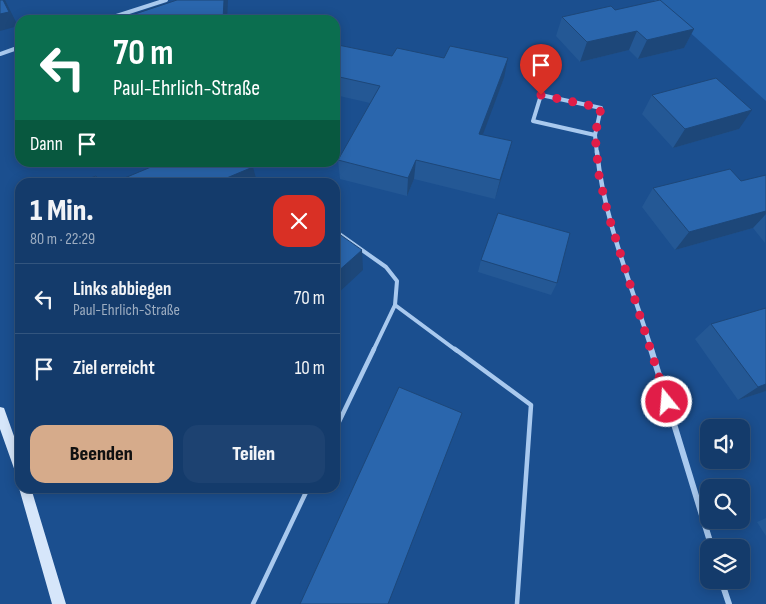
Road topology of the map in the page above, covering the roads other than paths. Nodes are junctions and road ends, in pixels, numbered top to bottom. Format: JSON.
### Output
{"nodes":[{"id":1,"x":166,"y":0,"type":"edge"},
{"id":2,"x":120,"y":15,"type":"edge"},
{"id":3,"x":15,"y":49,"type":"edge"},
{"id":4,"x":0,"y":54,"type":"edge"},
{"id":5,"x":595,"y":135,"type":"junction"},
{"id":6,"x":340,"y":233,"type":"edge"},
{"id":7,"x":395,"y":305,"type":"junction"},
{"id":8,"x":0,"y":412,"type":"edge"},
{"id":9,"x":340,"y":420,"type":"edge"},
{"id":10,"x":15,"y":453,"type":"edge"},
{"id":11,"x":26,"y":493,"type":"edge"},
{"id":12,"x":306,"y":493,"type":"edge"},
{"id":13,"x":709,"y":539,"type":"edge"},
{"id":14,"x":724,"y":589,"type":"edge"},
{"id":15,"x":59,"y":604,"type":"edge"},
{"id":16,"x":253,"y":604,"type":"edge"},
{"id":17,"x":517,"y":604,"type":"edge"},
{"id":18,"x":729,"y":604,"type":"edge"}],
"edges":[{"from":1,"to":2,"type":"street"},
{"from":3,"to":4,"type":"street"},
{"from":5,"to":5,"type":"street"},
{"from":5,"to":13,"type":"street"},
{"from":6,"to":7,"type":"lane"},
{"from":7,"to":9,"type":"lane"},
{"from":7,"to":17,"type":"lane"},
{"from":8,"to":10,"type":"main road"},
{"from":11,"to":15,"type":"main road"},
{"from":12,"to":16,"type":"lane"},
{"from":14,"to":18,"type":"street"}]}
